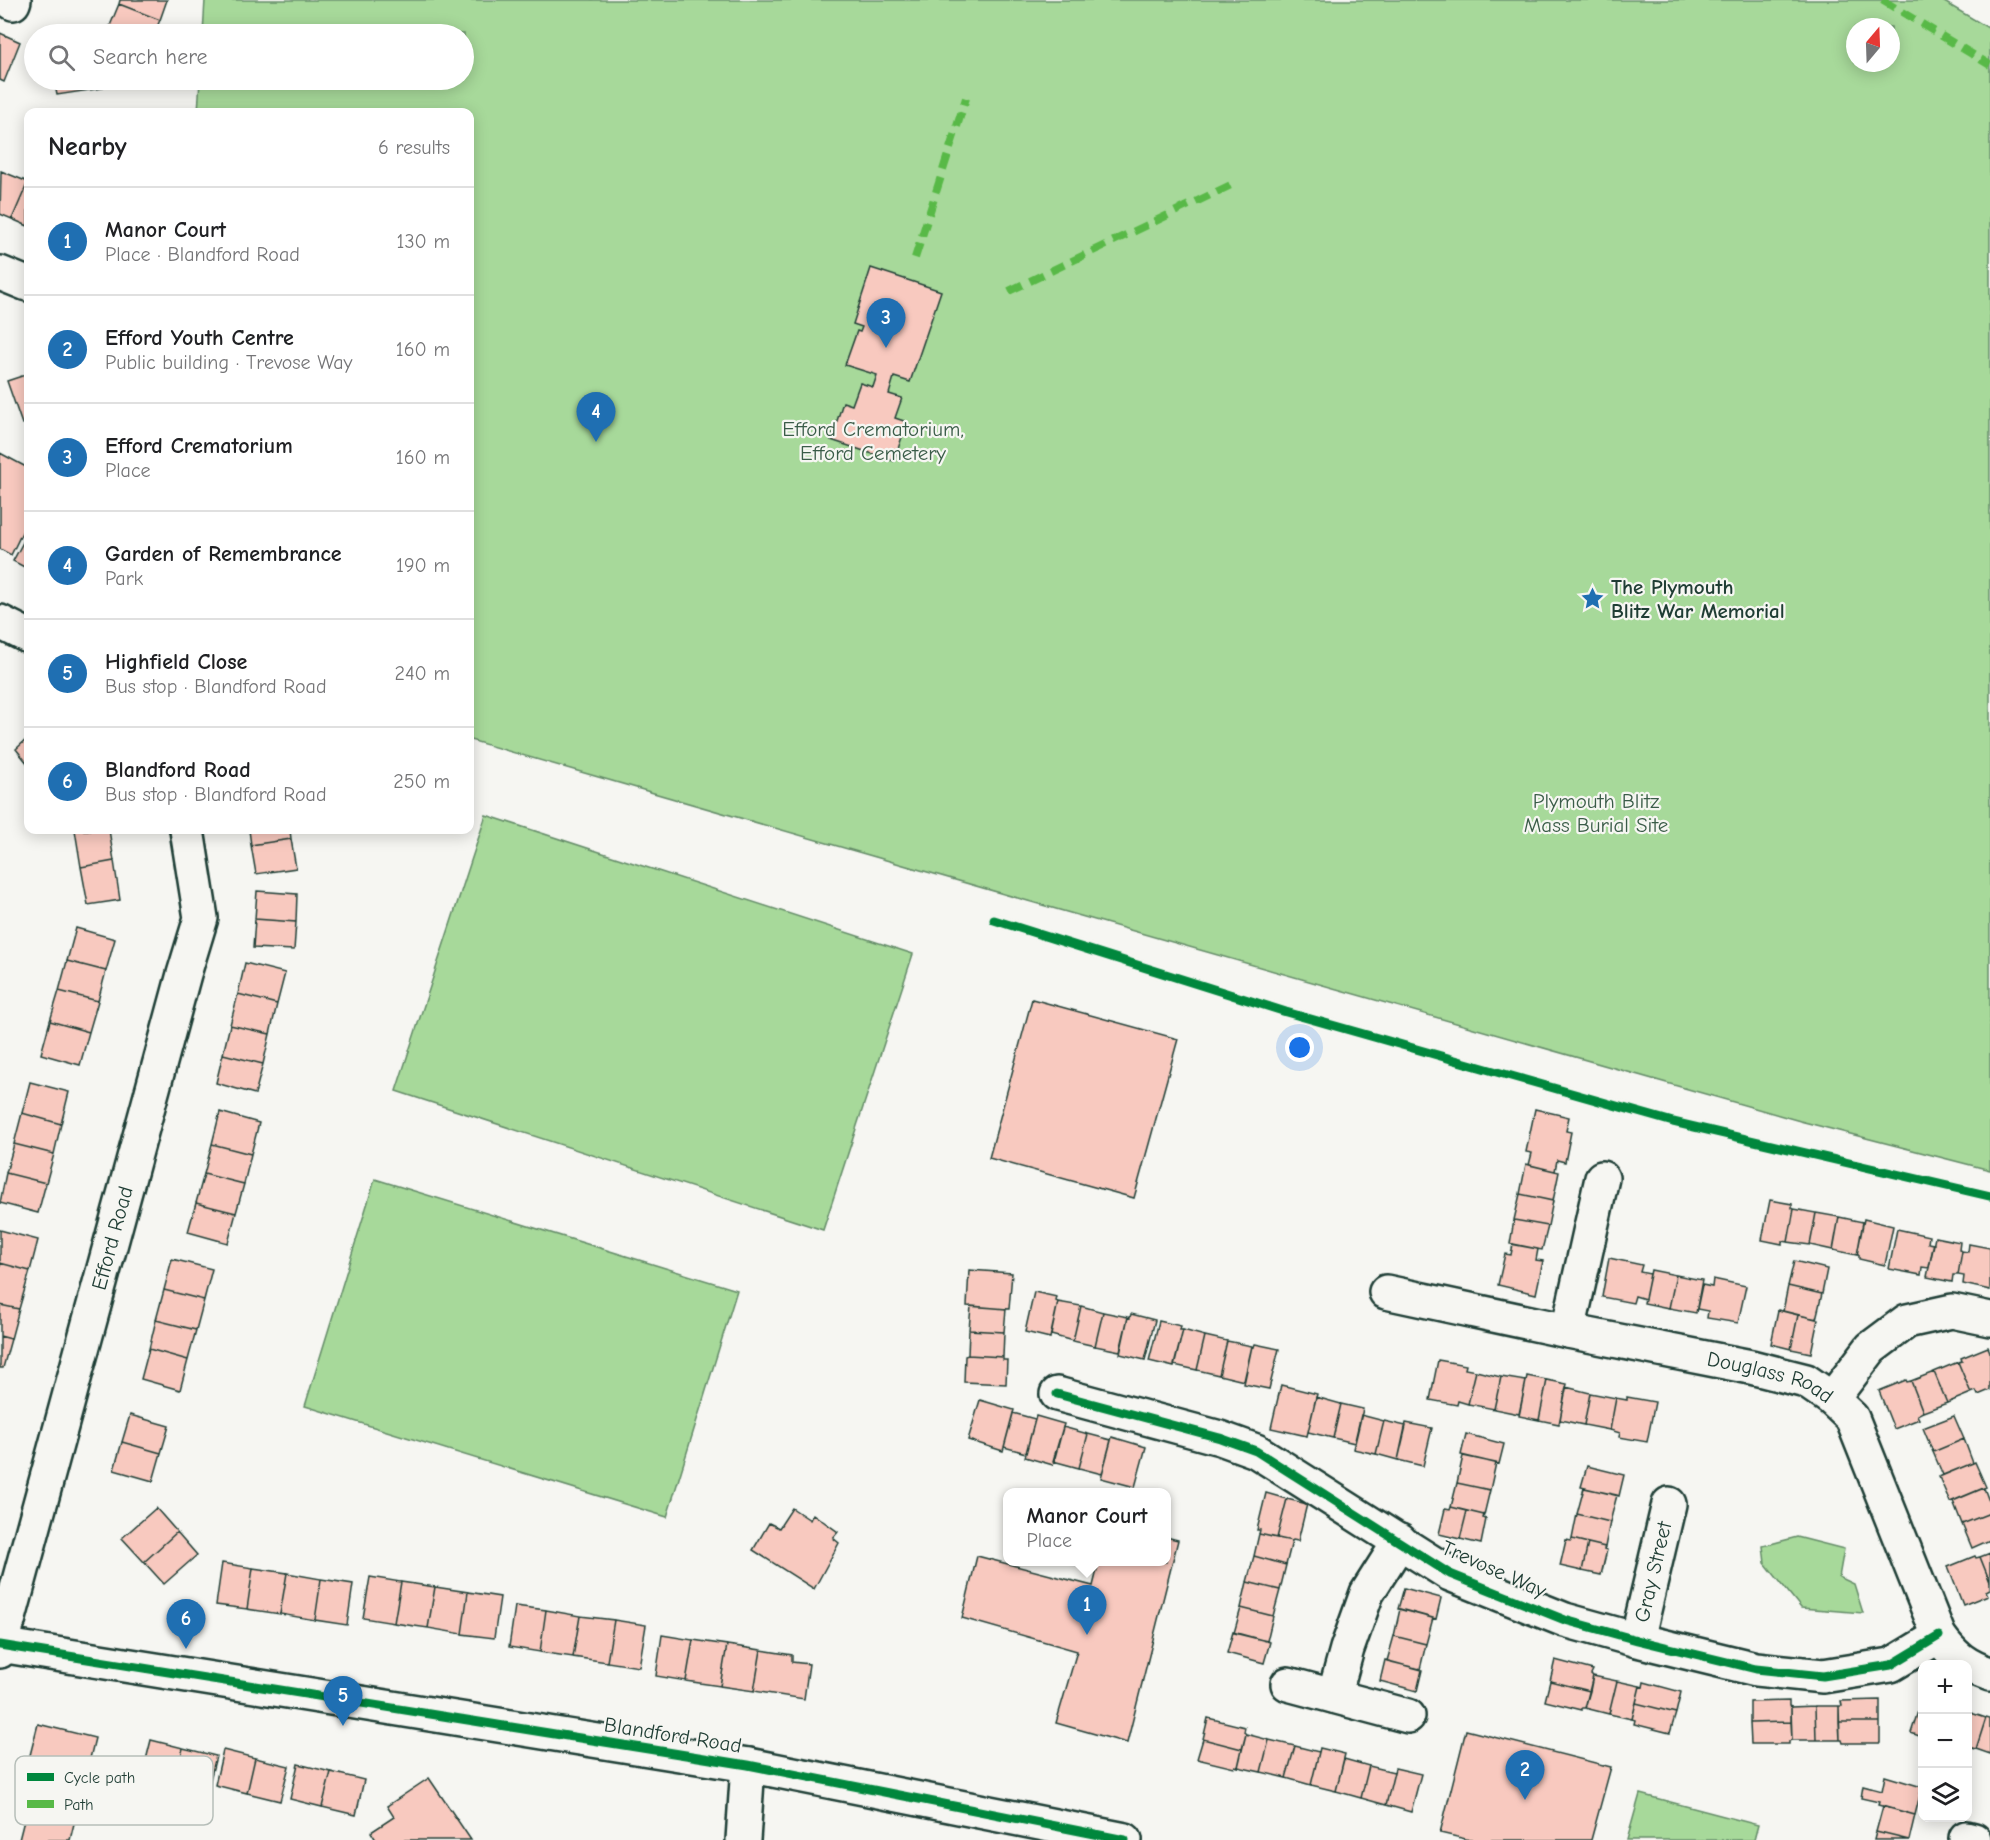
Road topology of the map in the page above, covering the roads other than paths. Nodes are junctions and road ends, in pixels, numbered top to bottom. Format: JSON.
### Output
{"nodes":[{"id":1,"x":0,"y":622,"type":"edge"},
{"id":2,"x":24,"y":634,"type":"edge"},
{"id":3,"x":188,"y":834,"type":"edge"},
{"id":4,"x":1602,"y":1178,"type":"dead end"},
{"id":5,"x":1386,"y":1292,"type":"dead end"},
{"id":6,"x":1990,"y":1319,"type":"edge"},
{"id":7,"x":1568,"y":1331,"type":"junction"},
{"id":8,"x":1057,"y":1394,"type":"dead end"},
{"id":9,"x":1832,"y":1399,"type":"junction"},
{"id":10,"x":1669,"y":1504,"type":"dead end"},
{"id":11,"x":1400,"y":1541,"type":"junction"},
{"id":12,"x":1939,"y":1636,"type":"junction"},
{"id":13,"x":1637,"y":1640,"type":"junction"},
{"id":14,"x":0,"y":1647,"type":"edge"},
{"id":15,"x":1990,"y":1674,"type":"edge"},
{"id":16,"x":1288,"y":1683,"type":"dead end"},
{"id":17,"x":1334,"y":1696,"type":"junction"},
{"id":18,"x":1408,"y":1716,"type":"dead end"},
{"id":19,"x":748,"y":1765,"type":"junction"},
{"id":20,"x":743,"y":1840,"type":"edge"},
{"id":21,"x":1125,"y":1840,"type":"edge"},
{"id":22,"x":1966,"y":1840,"type":"edge"},
{"id":23,"x":1974,"y":1840,"type":"edge"}],
"edges":[{"from":1,"to":2,"type":"street"},
{"from":3,"to":14,"type":"street","name":"Efford Road"},
{"from":4,"to":7,"type":"street"},
{"from":5,"to":7,"type":"street","name":"Douglass Road"},
{"from":6,"to":9,"type":"street"},
{"from":7,"to":9,"type":"street","name":"Douglass Road"},
{"from":8,"to":11,"type":"street","name":"Trevose Way"},
{"from":9,"to":12,"type":"street","name":"Douglass Road"},
{"from":10,"to":13,"type":"street","name":"Gray Street"},
{"from":11,"to":13,"type":"street","name":"Trevose Way"},
{"from":11,"to":17,"type":"street"},
{"from":12,"to":13,"type":"street","name":"Trevose Way"},
{"from":12,"to":15,"type":"street","name":"Douglass Road"},
{"from":14,"to":19,"type":"street","name":"Blandford Road"},
{"from":16,"to":17,"type":"street"},
{"from":17,"to":18,"type":"street"},
{"from":19,"to":20,"type":"street"},
{"from":19,"to":21,"type":"street","name":"Blandford Road"},
{"from":22,"to":23,"type":"street"}]}
